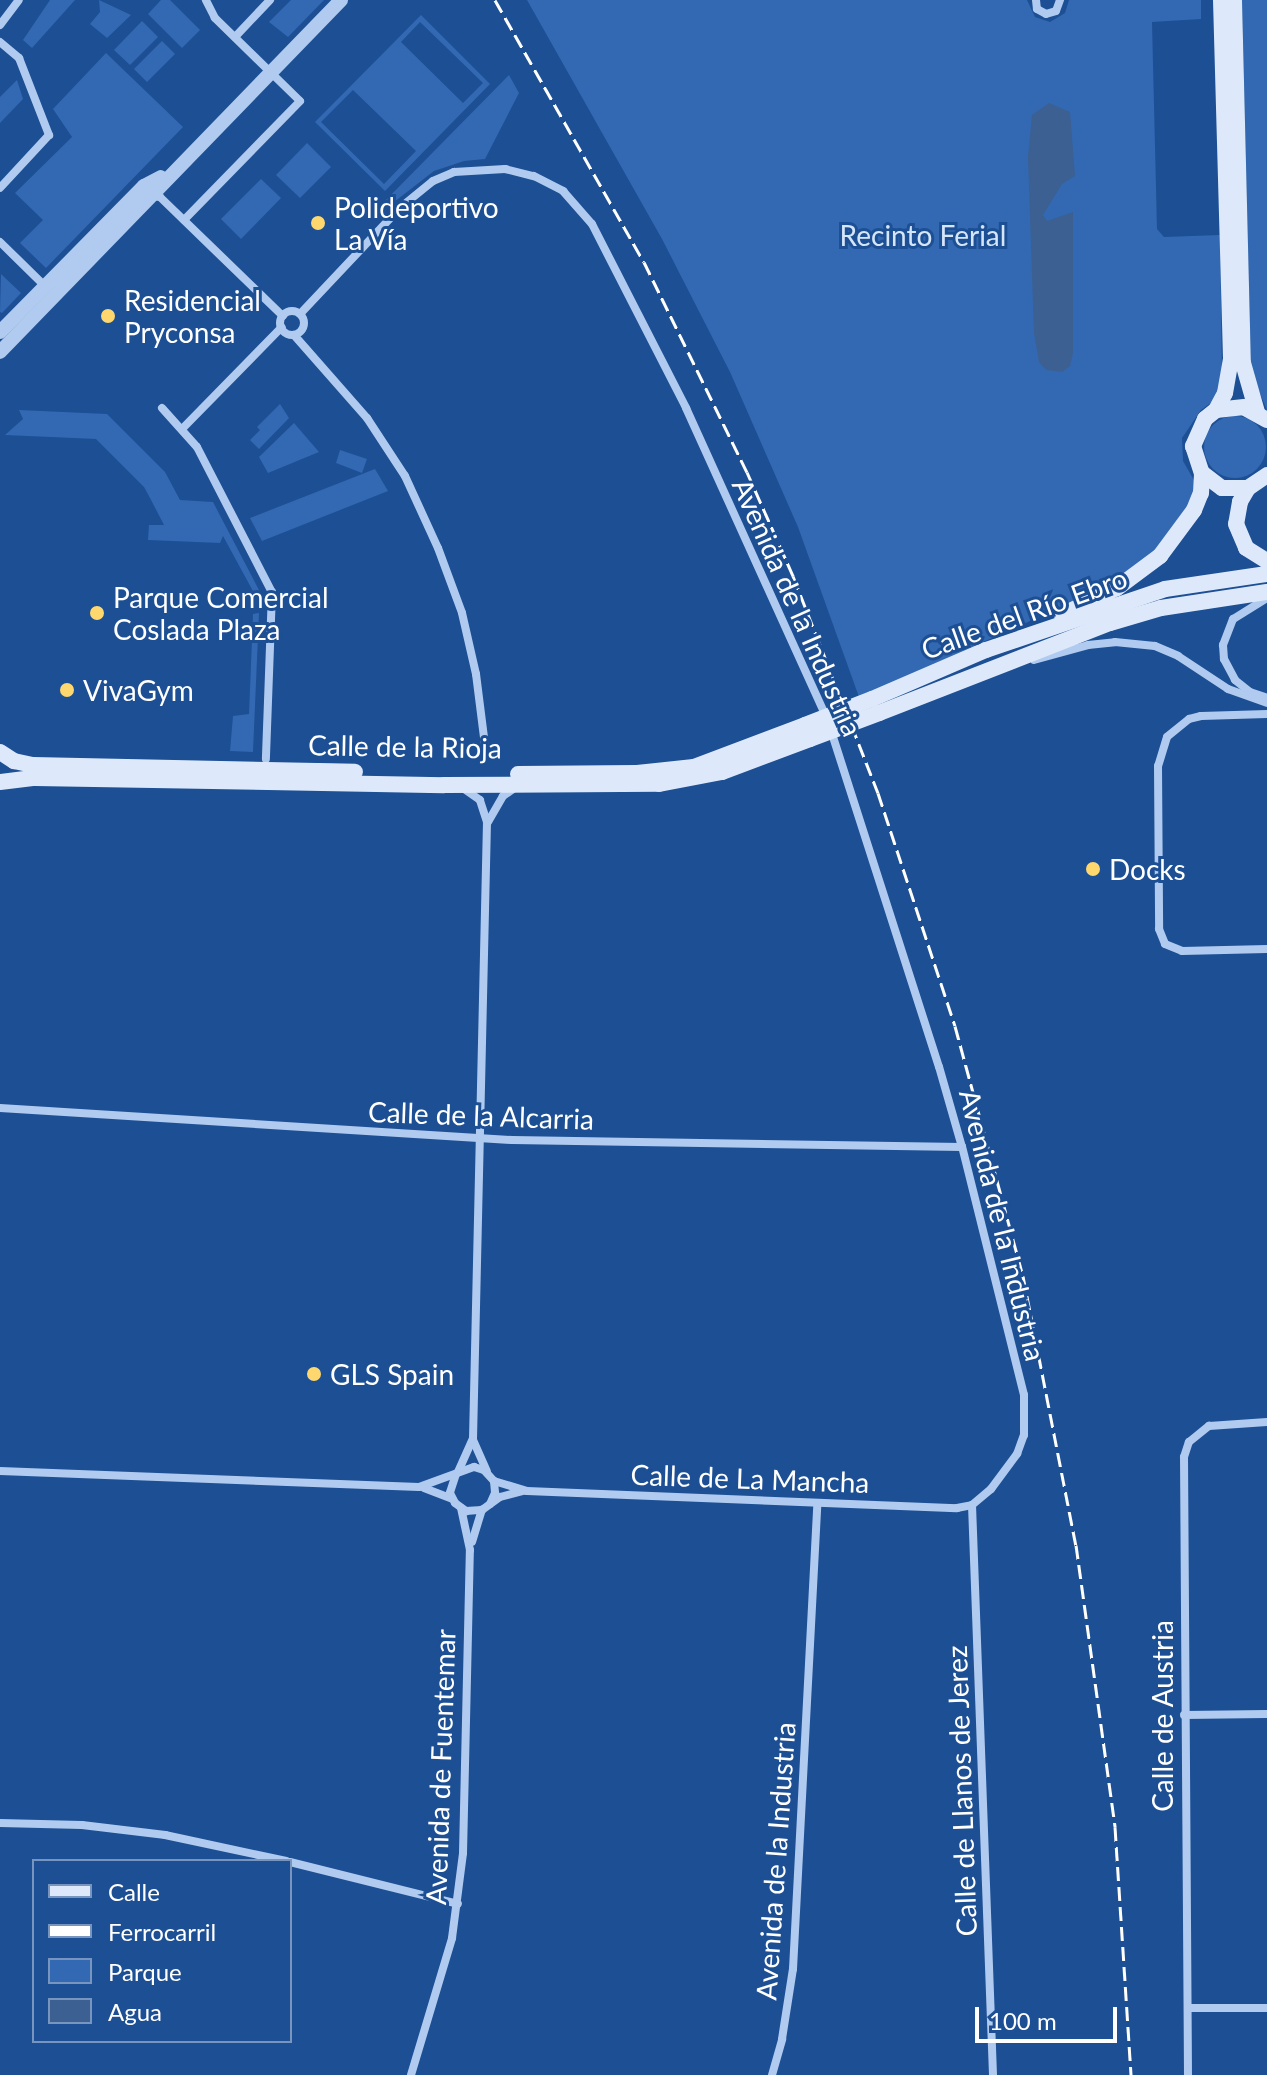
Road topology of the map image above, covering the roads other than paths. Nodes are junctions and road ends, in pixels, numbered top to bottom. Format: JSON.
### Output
{"nodes":[{"id":1,"x":19,"y":0,"type":"edge"},
{"id":2,"x":206,"y":0,"type":"edge"},
{"id":3,"x":270,"y":0,"type":"edge"},
{"id":4,"x":341,"y":0,"type":"edge"},
{"id":5,"x":1036,"y":0,"type":"edge"},
{"id":6,"x":1060,"y":0,"type":"edge"},
{"id":7,"x":1221,"y":0,"type":"edge"},
{"id":8,"x":1234,"y":0,"type":"edge"},
{"id":9,"x":0,"y":25,"type":"edge"},
{"id":10,"x":235,"y":37,"type":"junction"},
{"id":11,"x":0,"y":42,"type":"edge"},
{"id":12,"x":271,"y":73,"type":"junction"},
{"id":13,"x":204,"y":141,"type":"junction"},
{"id":14,"x":0,"y":188,"type":"edge"},
{"id":15,"x":150,"y":195,"type":"junction"},
{"id":16,"x":184,"y":220,"type":"junction"},
{"id":17,"x":0,"y":242,"type":"edge"},
{"id":18,"x":46,"y":287,"type":"junction"},
{"id":19,"x":300,"y":314,"type":"junction"},
{"id":20,"x":283,"y":316,"type":"junction"},
{"id":21,"x":282,"y":327,"type":"junction"},
{"id":22,"x":0,"y":332,"type":"edge"},
{"id":23,"x":294,"y":335,"type":"junction"},
{"id":24,"x":0,"y":352,"type":"edge"},
{"id":25,"x":162,"y":408,"type":"dead end"},
{"id":26,"x":1216,"y":410,"type":"junction"},
{"id":27,"x":1262,"y":416,"type":"edge"},
{"id":28,"x":183,"y":428,"type":"junction"},
{"id":29,"x":1202,"y":473,"type":"junction"},
{"id":30,"x":1261,"y":481,"type":"edge"},
{"id":31,"x":1267,"y":561,"type":"edge"},
{"id":32,"x":1267,"y":574,"type":"edge"},
{"id":33,"x":1267,"y":592,"type":"edge"},
{"id":34,"x":1267,"y":598,"type":"edge"},
{"id":35,"x":986,"y":650,"type":"junction"},
{"id":36,"x":949,"y":684,"type":"junction"},
{"id":37,"x":1267,"y":701,"type":"edge"},
{"id":38,"x":876,"y":706,"type":"junction"},
{"id":39,"x":1267,"y":714,"type":"edge"},
{"id":40,"x":808,"y":732,"type":"junction"},
{"id":41,"x":485,"y":745,"type":"dead end"},
{"id":42,"x":0,"y":752,"type":"edge"},
{"id":43,"x":266,"y":759,"type":"dead end"},
{"id":44,"x":35,"y":778,"type":"junction"},
{"id":45,"x":0,"y":782,"type":"edge"},
{"id":46,"x":455,"y":785,"type":"junction"},
{"id":47,"x":522,"y":785,"type":"junction"},
{"id":48,"x":0,"y":791,"type":"edge"},
{"id":49,"x":487,"y":822,"type":"junction"},
{"id":50,"x":1267,"y":949,"type":"edge"},
{"id":51,"x":0,"y":1108,"type":"edge"},
{"id":52,"x":478,"y":1139,"type":"junction"},
{"id":53,"x":962,"y":1147,"type":"junction"},
{"id":54,"x":1267,"y":1422,"type":"edge"},
{"id":55,"x":473,"y":1439,"type":"junction"},
{"id":56,"x":0,"y":1471,"type":"edge"},
{"id":57,"x":457,"y":1473,"type":"junction"},
{"id":58,"x":491,"y":1477,"type":"junction"},
{"id":59,"x":419,"y":1487,"type":"junction"},
{"id":60,"x":527,"y":1491,"type":"junction"},
{"id":61,"x":453,"y":1500,"type":"junction"},
{"id":62,"x":817,"y":1504,"type":"junction"},
{"id":63,"x":972,"y":1505,"type":"junction"},
{"id":64,"x":486,"y":1507,"type":"junction"},
{"id":65,"x":461,"y":1508,"type":"junction"},
{"id":66,"x":470,"y":1550,"type":"junction"},
{"id":67,"x":1267,"y":1714,"type":"edge"},
{"id":68,"x":1184,"y":1715,"type":"junction"},
{"id":69,"x":0,"y":1823,"type":"edge"},
{"id":70,"x":274,"y":1859,"type":"edge"},
{"id":71,"x":292,"y":1863,"type":"edge"},
{"id":72,"x":458,"y":1904,"type":"junction"},
{"id":73,"x":1188,"y":2008,"type":"junction"},
{"id":74,"x":1267,"y":2008,"type":"edge"},
{"id":75,"x":411,"y":2075,"type":"edge"},
{"id":76,"x":772,"y":2075,"type":"edge"},
{"id":77,"x":993,"y":2075,"type":"edge"},
{"id":78,"x":1188,"y":2075,"type":"edge"}],
"edges":[{"from":1,"to":9,"type":"street"},
{"from":2,"to":10,"type":"street"},
{"from":3,"to":10,"type":"street"},
{"from":4,"to":12,"type":"street"},
{"from":5,"to":6,"type":"street"},
{"from":7,"to":26,"type":"main road"},
{"from":8,"to":27,"type":"main road"},
{"from":10,"to":12,"type":"street"},
{"from":11,"to":14,"type":"street"},
{"from":12,"to":13,"type":"street"},
{"from":12,"to":16,"type":"street"},
{"from":13,"to":15,"type":"street"},
{"from":13,"to":18,"type":"street"},
{"from":15,"to":16,"type":"street"},
{"from":15,"to":24,"type":"street"},
{"from":16,"to":20,"type":"street"},
{"from":17,"to":18,"type":"street"},
{"from":18,"to":22,"type":"street"},
{"from":19,"to":20,"type":"street"},
{"from":19,"to":23,"type":"street"},
{"from":19,"to":53,"type":"street","name":"Avenida de la Industria"},
{"from":20,"to":21,"type":"street"},
{"from":21,"to":23,"type":"street"},
{"from":21,"to":28,"type":"street"},
{"from":23,"to":41,"type":"street"},
{"from":25,"to":28,"type":"street"},
{"from":26,"to":27,"type":"main road"},
{"from":26,"to":29,"type":"main road"},
{"from":28,"to":43,"type":"street"},
{"from":29,"to":30,"type":"main road"},
{"from":29,"to":35,"type":"main road"},
{"from":30,"to":31,"type":"main road"},
{"from":32,"to":35,"type":"main road","name":"Calle del Río Ebro"},
{"from":33,"to":36,"type":"main road","name":"Calle del Río Ebro"},
{"from":34,"to":37,"type":"street"},
{"from":35,"to":38,"type":"main road","name":"Calle del Río Ebro"},
{"from":36,"to":37,"type":"street"},
{"from":36,"to":38,"type":"main road","name":"Calle del Río Ebro"},
{"from":38,"to":40,"type":"main road","name":"Calle del Río Ebro","bridge":true},
{"from":39,"to":50,"type":"street"},
{"from":40,"to":42,"type":"main road","name":"Calle de la Rioja"},
{"from":40,"to":47,"type":"main road","name":"Calle de la Rioja"},
{"from":44,"to":45,"type":"main road","name":"Calle de la Rioja"},
{"from":44,"to":46,"type":"main road","name":"Calle de la Rioja"},
{"from":44,"to":48,"type":"main road","name":"Calle de la Rioja"},
{"from":46,"to":47,"type":"main road","name":"Calle de la Rioja"},
{"from":46,"to":49,"type":"street"},
{"from":47,"to":49,"type":"street"},
{"from":49,"to":52,"type":"street"},
{"from":51,"to":52,"type":"street","name":"Calle de la Alcarria"},
{"from":52,"to":53,"type":"street","name":"Calle de la Alcarria"},
{"from":52,"to":55,"type":"street"},
{"from":53,"to":63,"type":"street","name":"Avenida de la Industria"},
{"from":54,"to":68,"type":"street","name":"Calle de Austria"},
{"from":55,"to":57,"type":"street"},
{"from":55,"to":58,"type":"street"},
{"from":56,"to":59,"type":"street"},
{"from":57,"to":58,"type":"street"},
{"from":57,"to":59,"type":"street"},
{"from":57,"to":61,"type":"street"},
{"from":58,"to":60,"type":"street","name":"Calle de La Mancha"},
{"from":58,"to":64,"type":"street"},
{"from":59,"to":61,"type":"street"},
{"from":60,"to":62,"type":"street","name":"Calle de La Mancha"},
{"from":60,"to":64,"type":"street","name":"Calle de La Mancha"},
{"from":61,"to":65,"type":"street"},
{"from":62,"to":63,"type":"street","name":"Calle de La Mancha"},
{"from":62,"to":76,"type":"street","name":"Avenida de la Industria"},
{"from":63,"to":77,"type":"street","name":"Calle de Llanos de Jerez"},
{"from":64,"to":65,"type":"street"},
{"from":64,"to":66,"type":"street","name":"Avenida de Fuentemar"},
{"from":65,"to":66,"type":"street","name":"Avenida de Fuentemar"},
{"from":66,"to":72,"type":"street","name":"Avenida de Fuentemar"},
{"from":67,"to":68,"type":"street"},
{"from":68,"to":73,"type":"street","name":"Calle de Austria"},
{"from":69,"to":70,"type":"street"},
{"from":71,"to":72,"type":"street"},
{"from":72,"to":75,"type":"street","name":"Avenida de Fuentemar"},
{"from":73,"to":74,"type":"street"},
{"from":73,"to":78,"type":"street","name":"Calle de Austria"}]}
